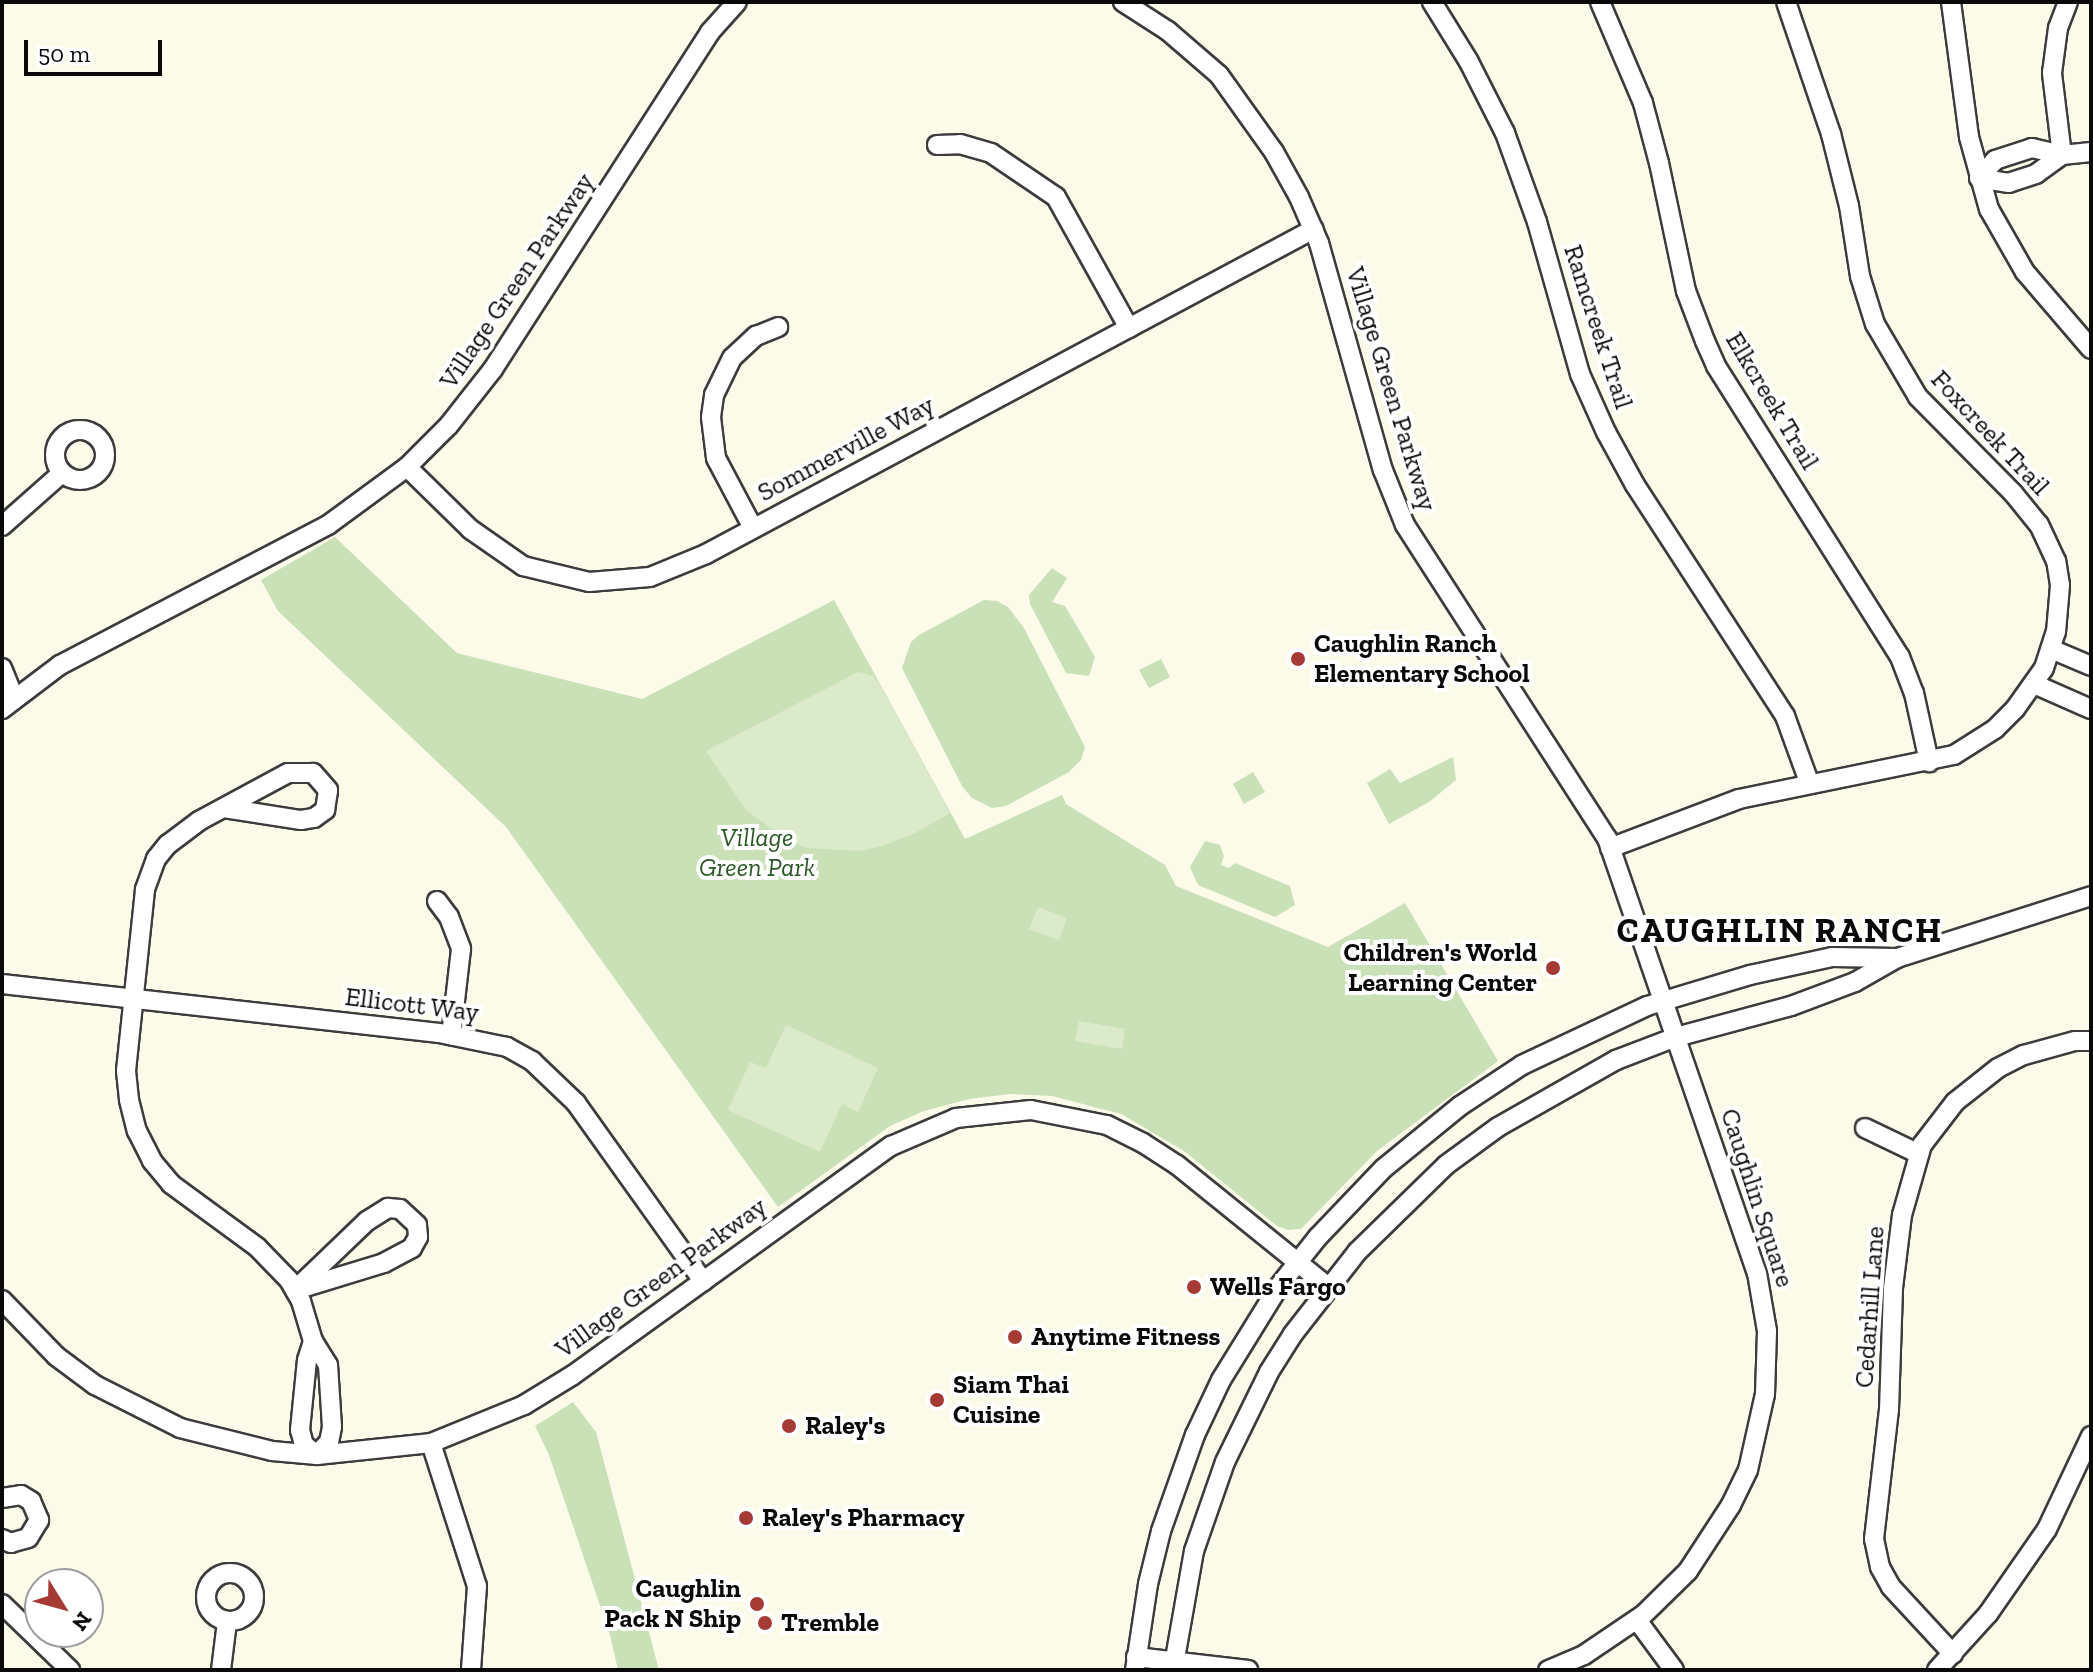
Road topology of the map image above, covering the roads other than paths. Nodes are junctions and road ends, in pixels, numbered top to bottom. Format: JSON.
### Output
{"nodes":[{"id":1,"x":737,"y":2,"type":"edge"},
{"id":2,"x":1123,"y":2,"type":"edge"},
{"id":3,"x":1432,"y":2,"type":"edge"},
{"id":4,"x":1600,"y":2,"type":"edge"},
{"id":5,"x":1786,"y":2,"type":"edge"},
{"id":6,"x":1951,"y":2,"type":"edge"},
{"id":7,"x":2068,"y":2,"type":"edge"},
{"id":8,"x":937,"y":145,"type":"dead end"},
{"id":9,"x":2091,"y":152,"type":"edge"},
{"id":10,"x":2062,"y":155,"type":"junction"},
{"id":11,"x":1979,"y":178,"type":"junction"},
{"id":12,"x":1314,"y":229,"type":"junction"},
{"id":13,"x":778,"y":327,"type":"dead end"},
{"id":14,"x":1129,"y":328,"type":"junction"},
{"id":15,"x":2091,"y":349,"type":"edge"},
{"id":16,"x":407,"y":467,"type":"junction"},
{"id":17,"x":62,"y":473,"type":"dead end"},
{"id":18,"x":2,"y":526,"type":"edge"},
{"id":19,"x":753,"y":528,"type":"junction"},
{"id":20,"x":2051,"y":649,"type":"junction"},
{"id":21,"x":2091,"y":666,"type":"edge"},
{"id":22,"x":2,"y":668,"type":"edge"},
{"id":23,"x":2034,"y":684,"type":"junction"},
{"id":24,"x":6,"y":700,"type":"edge"},
{"id":25,"x":2091,"y":709,"type":"edge"},
{"id":26,"x":1929,"y":762,"type":"junction"},
{"id":27,"x":1809,"y":782,"type":"junction"},
{"id":28,"x":224,"y":808,"type":"junction"},
{"id":29,"x":1610,"y":848,"type":"junction"},
{"id":30,"x":2091,"y":896,"type":"edge"},
{"id":31,"x":437,"y":901,"type":"dead end"},
{"id":32,"x":1897,"y":958,"type":"junction"},
{"id":33,"x":2,"y":984,"type":"edge"},
{"id":34,"x":134,"y":999,"type":"junction"},
{"id":35,"x":1663,"y":1001,"type":"junction"},
{"id":36,"x":451,"y":1035,"type":"junction"},
{"id":37,"x":1676,"y":1037,"type":"junction"},
{"id":38,"x":2091,"y":1041,"type":"edge"},
{"id":39,"x":1865,"y":1128,"type":"dead end"},
{"id":40,"x":1919,"y":1154,"type":"junction"},
{"id":41,"x":1298,"y":1262,"type":"junction"},
{"id":42,"x":703,"y":1281,"type":"junction"},
{"id":43,"x":1328,"y":1287,"type":"junction"},
{"id":44,"x":295,"y":1290,"type":"junction"},
{"id":45,"x":2,"y":1300,"type":"edge"},
{"id":46,"x":313,"y":1341,"type":"junction"},
{"id":47,"x":2091,"y":1436,"type":"edge"},
{"id":48,"x":431,"y":1443,"type":"junction"},
{"id":49,"x":317,"y":1455,"type":"junction"},
{"id":50,"x":2,"y":1498,"type":"edge"},
{"id":51,"x":2,"y":1539,"type":"edge"},
{"id":52,"x":2,"y":1604,"type":"edge"},
{"id":53,"x":1637,"y":1620,"type":"junction"},
{"id":54,"x":227,"y":1622,"type":"dead end"},
{"id":55,"x":1953,"y":1654,"type":"junction"},
{"id":56,"x":1135,"y":1663,"type":"edge"},
{"id":57,"x":1174,"y":1665,"type":"edge"},
{"id":58,"x":70,"y":1670,"type":"edge"},
{"id":59,"x":221,"y":1670,"type":"edge"},
{"id":60,"x":471,"y":1670,"type":"edge"},
{"id":61,"x":1248,"y":1670,"type":"edge"},
{"id":62,"x":1548,"y":1670,"type":"edge"},
{"id":63,"x":1674,"y":1670,"type":"edge"},
{"id":64,"x":1937,"y":1670,"type":"edge"}],
"edges":[{"from":1,"to":16,"type":"street","name":"Village Green Parkway"},
{"from":2,"to":12,"type":"street","name":"Village Green Parkway"},
{"from":3,"to":27,"type":"street","name":"Ramcreek Trail"},
{"from":4,"to":26,"type":"street","name":"Elkcreek Trail"},
{"from":5,"to":20,"type":"street","name":"Foxcreek Trail"},
{"from":6,"to":11,"type":"street"},
{"from":7,"to":10,"type":"street"},
{"from":8,"to":14,"type":"street"},
{"from":9,"to":10,"type":"street"},
{"from":10,"to":11,"type":"street"},
{"from":10,"to":11,"type":"street"},
{"from":11,"to":15,"type":"street"},
{"from":12,"to":14,"type":"street","name":"Sommerville Way"},
{"from":12,"to":29,"type":"street","name":"Village Green Parkway"},
{"from":13,"to":19,"type":"street"},
{"from":14,"to":19,"type":"street","name":"Sommerville Way"},
{"from":16,"to":19,"type":"street","name":"Sommerville Way"},
{"from":16,"to":24,"type":"street","name":"Village Green Parkway"},
{"from":17,"to":18,"type":"street"},
{"from":20,"to":21,"type":"street"},
{"from":20,"to":23,"type":"street","name":"Foxcreek Trail"},
{"from":22,"to":24,"type":"street"},
{"from":23,"to":25,"type":"street"},
{"from":23,"to":26,"type":"street","name":"Foxcreek Trail"},
{"from":26,"to":27,"type":"street","name":"Foxcreek Trail"},
{"from":27,"to":29,"type":"street","name":"Foxcreek Trail"},
{"from":28,"to":28,"type":"street"},
{"from":28,"to":34,"type":"street"},
{"from":29,"to":35,"type":"street","name":"Village Green Parkway"},
{"from":30,"to":32,"type":"street"},
{"from":31,"to":36,"type":"street"},
{"from":32,"to":35,"type":"street"},
{"from":32,"to":37,"type":"street"},
{"from":33,"to":34,"type":"street","name":"Ellicott Way"},
{"from":34,"to":36,"type":"street","name":"Ellicott Way"},
{"from":34,"to":44,"type":"street"},
{"from":35,"to":37,"type":"street","name":"Village Green Parkway"},
{"from":35,"to":41,"type":"street"},
{"from":36,"to":42,"type":"street","name":"Ellicott Way"},
{"from":37,"to":43,"type":"street"},
{"from":37,"to":53,"type":"street","name":"Caughlin Square"},
{"from":38,"to":40,"type":"street","name":"Cedarhill Lane"},
{"from":39,"to":40,"type":"street"},
{"from":40,"to":55,"type":"street","name":"Cedarhill Lane"},
{"from":41,"to":42,"type":"street","name":"Village Green Parkway"},
{"from":41,"to":43,"type":"street","name":"Village Green Parkway"},
{"from":41,"to":56,"type":"street"},
{"from":42,"to":48,"type":"street","name":"Village Green Parkway"},
{"from":43,"to":57,"type":"street"},
{"from":44,"to":44,"type":"street"},
{"from":44,"to":46,"type":"street"},
{"from":45,"to":49,"type":"street","name":"Village Green Parkway"},
{"from":46,"to":49,"type":"street"},
{"from":46,"to":49,"type":"street"},
{"from":47,"to":55,"type":"street"},
{"from":48,"to":49,"type":"street","name":"Village Green Parkway"},
{"from":48,"to":60,"type":"street"},
{"from":50,"to":51,"type":"street"},
{"from":52,"to":58,"type":"street"},
{"from":53,"to":62,"type":"street","name":"Caughlin Square"},
{"from":53,"to":63,"type":"street"},
{"from":54,"to":59,"type":"street"},
{"from":55,"to":64,"type":"street"},
{"from":56,"to":57,"type":"street"},
{"from":57,"to":61,"type":"street"}]}
